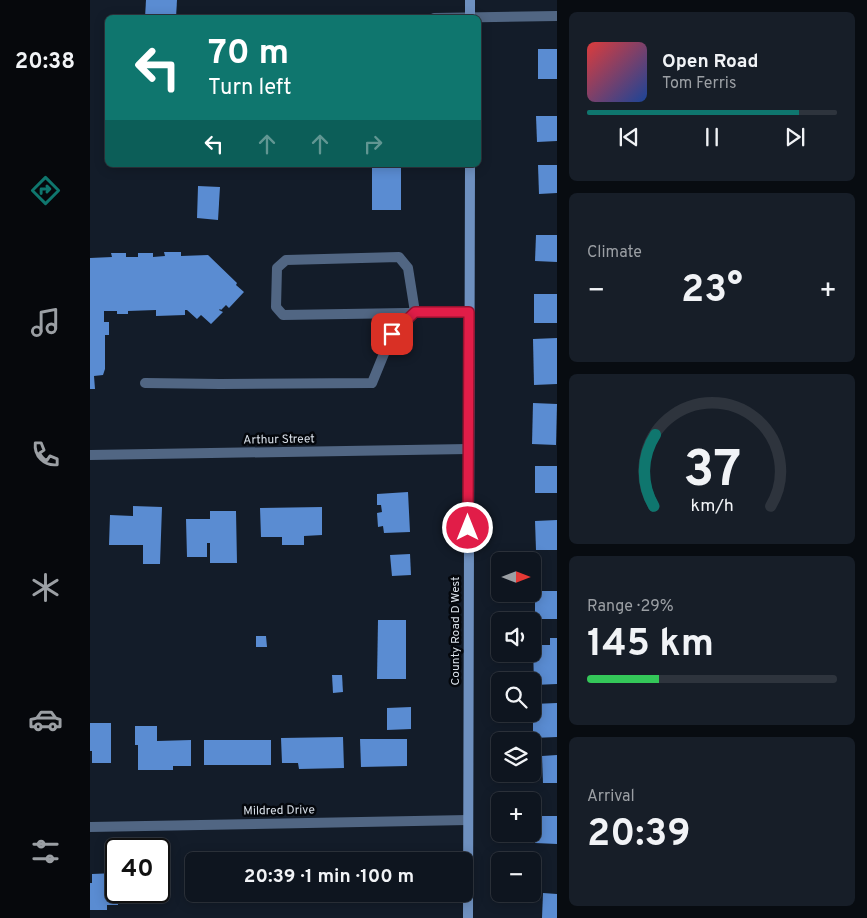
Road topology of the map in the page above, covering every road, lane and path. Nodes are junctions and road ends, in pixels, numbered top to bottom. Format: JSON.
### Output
{"nodes":[{"id":1,"x":470,"y":0,"type":"edge"},
{"id":2,"x":470,"y":15,"type":"edge"},
{"id":3,"x":557,"y":16,"type":"edge"},
{"id":4,"x":481,"y":17,"type":"edge"},
{"id":5,"x":470,"y":167,"type":"edge"},
{"id":6,"x":415,"y":312,"type":"junction"},
{"id":7,"x":469,"y":312,"type":"junction"},
{"id":8,"x":145,"y":384,"type":"dead end"},
{"id":9,"x":468,"y":449,"type":"junction"},
{"id":10,"x":90,"y":456,"type":"edge"},
{"id":11,"x":468,"y":820,"type":"junction"},
{"id":12,"x":90,"y":827,"type":"edge"},
{"id":13,"x":468,"y":918,"type":"edge"}],
"edges":[{"from":1,"to":2,"type":"street"},
{"from":3,"to":4,"type":"street"},
{"from":5,"to":7,"type":"street","name":"County Road D West"},
{"from":6,"to":6,"type":"street"},
{"from":6,"to":7,"type":"street"},
{"from":6,"to":8,"type":"street"},
{"from":7,"to":9,"type":"street","name":"County Road D West"},
{"from":9,"to":10,"type":"street","name":"Arthur Street"},
{"from":9,"to":11,"type":"street","name":"County Road D West"},
{"from":11,"to":12,"type":"street","name":"Mildred Drive"},
{"from":11,"to":13,"type":"street","name":"County Road D West"}]}
